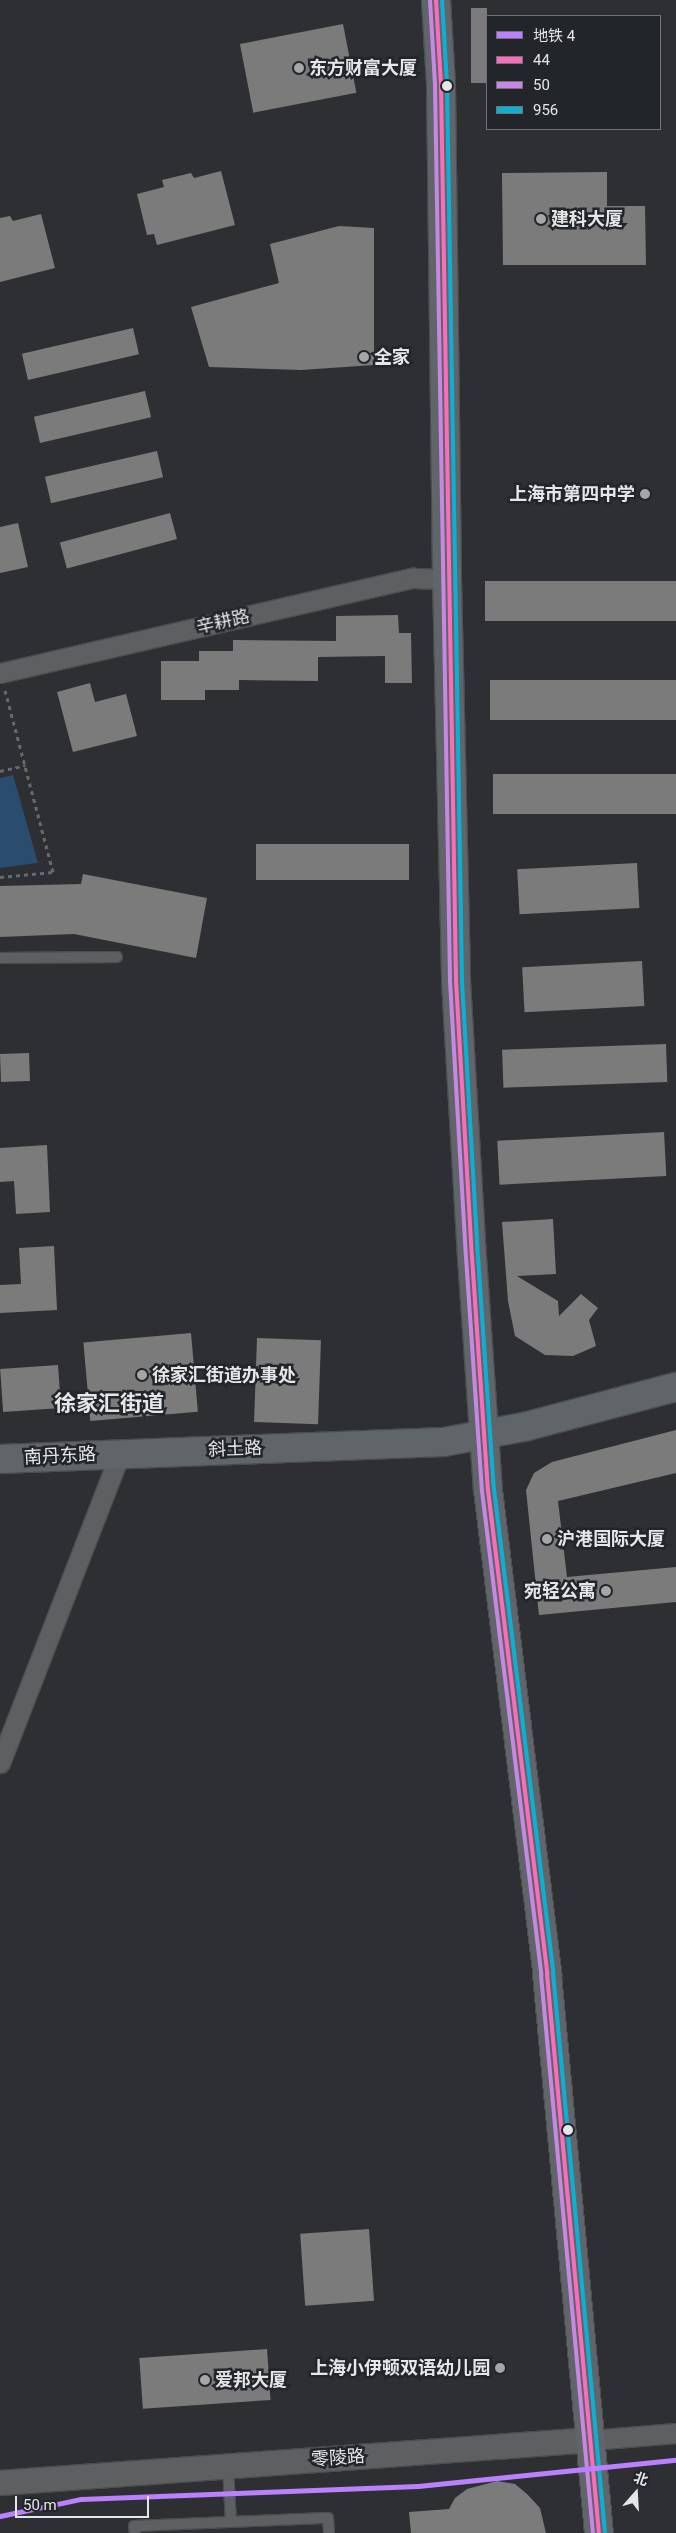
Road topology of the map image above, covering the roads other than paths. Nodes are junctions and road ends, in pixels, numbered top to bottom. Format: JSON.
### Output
{"nodes":[{"id":1,"x":436,"y":0,"type":"edge"},
{"id":2,"x":447,"y":579,"type":"junction"},
{"id":3,"x":0,"y":673,"type":"edge"},
{"id":4,"x":117,"y":957,"type":"dead end"},
{"id":5,"x":0,"y":958,"type":"edge"},
{"id":6,"x":676,"y":1387,"type":"edge"},
{"id":7,"x":484,"y":1434,"type":"junction"},
{"id":8,"x":120,"y":1454,"type":"junction"},
{"id":9,"x":0,"y":1459,"type":"edge"},
{"id":10,"x":0,"y":1763,"type":"edge"},
{"id":11,"x":676,"y":2433,"type":"edge"},
{"id":12,"x":591,"y":2440,"type":"junction"},
{"id":13,"x":228,"y":2466,"type":"junction"},
{"id":14,"x":0,"y":2484,"type":"edge"},
{"id":15,"x":231,"y":2522,"type":"junction"},
{"id":16,"x":135,"y":2533,"type":"edge"},
{"id":17,"x":329,"y":2533,"type":"edge"},
{"id":18,"x":599,"y":2533,"type":"edge"}],
"edges":[{"from":1,"to":2,"type":"main road"},
{"from":2,"to":3,"type":"street","name":"辛耕路"},
{"from":2,"to":7,"type":"main road"},
{"from":4,"to":5,"type":"lane"},
{"from":6,"to":7,"type":"main road","name":"斜土路"},
{"from":7,"to":8,"type":"main road","name":"斜土路"},
{"from":7,"to":12,"type":"main road"},
{"from":8,"to":9,"type":"main road","name":"南丹东路"},
{"from":8,"to":10,"type":"street"},
{"from":11,"to":12,"type":"street","name":"零陵路"},
{"from":12,"to":13,"type":"street","name":"零陵路"},
{"from":12,"to":18,"type":"main road"},
{"from":13,"to":14,"type":"street","name":"零陵路"},
{"from":13,"to":15,"type":"lane"},
{"from":15,"to":16,"type":"lane"},
{"from":15,"to":17,"type":"lane"}]}
